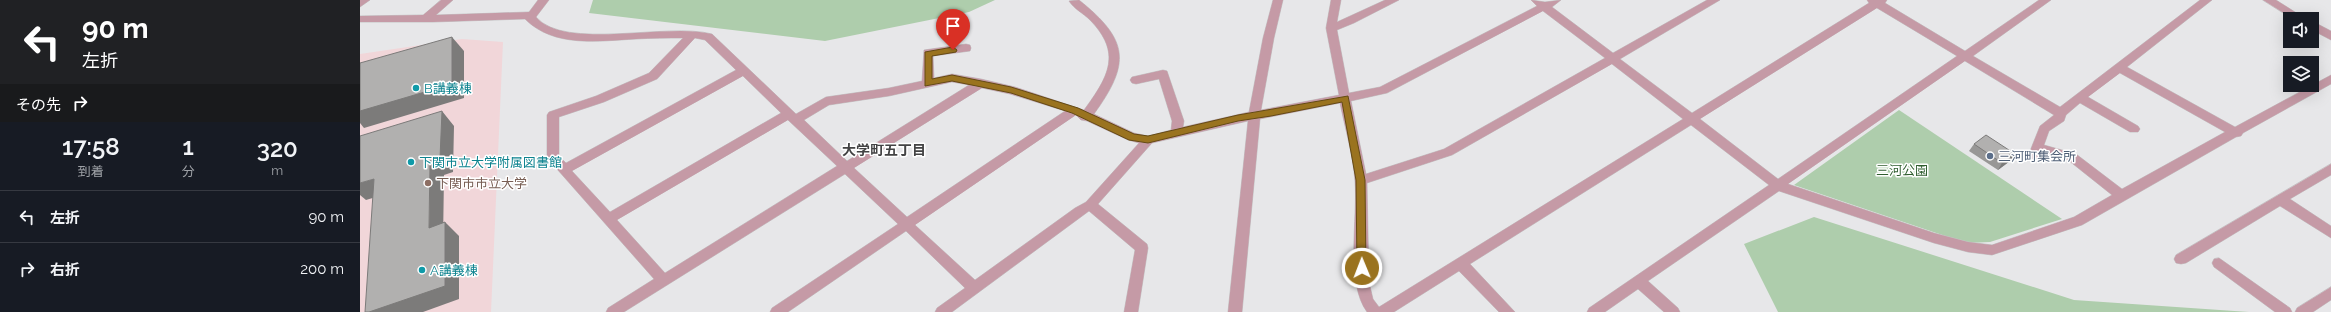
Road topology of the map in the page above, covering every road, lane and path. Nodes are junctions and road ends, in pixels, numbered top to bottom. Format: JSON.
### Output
{"nodes":[{"id":1,"x":365,"y":0,"type":"edge"},
{"id":2,"x":448,"y":0,"type":"edge"},
{"id":3,"x":544,"y":0,"type":"edge"},
{"id":4,"x":1278,"y":0,"type":"edge"},
{"id":5,"x":1336,"y":0,"type":"edge"},
{"id":6,"x":1394,"y":0,"type":"edge"},
{"id":7,"x":1556,"y":0,"type":"edge"},
{"id":8,"x":1715,"y":0,"type":"edge"},
{"id":9,"x":2046,"y":0,"type":"edge"},
{"id":10,"x":2207,"y":0,"type":"edge"},
{"id":11,"x":2268,"y":0,"type":"edge"},
{"id":12,"x":1074,"y":1,"type":"dead end"},
{"id":13,"x":1877,"y":1,"type":"edge"},
{"id":14,"x":1540,"y":3,"type":"edge"},
{"id":15,"x":360,"y":4,"type":"edge"},
{"id":16,"x":2289,"y":12,"type":"edge"},
{"id":17,"x":426,"y":18,"type":"junction"},
{"id":18,"x":530,"y":18,"type":"junction"},
{"id":19,"x":360,"y":19,"type":"edge"},
{"id":20,"x":1331,"y":28,"type":"junction"},
{"id":21,"x":2319,"y":29,"type":"edge"},
{"id":22,"x":693,"y":34,"type":"junction"},
{"id":23,"x":2331,"y":36,"type":"edge"},
{"id":24,"x":966,"y":48,"type":"dead end"},
{"id":25,"x":1965,"y":56,"type":"junction"},
{"id":26,"x":1613,"y":58,"type":"junction"},
{"id":27,"x":2120,"y":68,"type":"junction"},
{"id":28,"x":743,"y":71,"type":"junction"},
{"id":29,"x":2331,"y":79,"type":"edge"},
{"id":30,"x":1136,"y":80,"type":"dead end"},
{"id":31,"x":928,"y":83,"type":"junction"},
{"id":32,"x":982,"y":83,"type":"junction"},
{"id":33,"x":1345,"y":98,"type":"junction"},
{"id":34,"x":2080,"y":98,"type":"junction"},
{"id":35,"x":1080,"y":113,"type":"junction"},
{"id":36,"x":2060,"y":113,"type":"junction"},
{"id":37,"x":1255,"y":115,"type":"junction"},
{"id":38,"x":792,"y":117,"type":"junction"},
{"id":39,"x":1691,"y":118,"type":"junction"},
{"id":40,"x":2134,"y":129,"type":"dead end"},
{"id":41,"x":1177,"y":132,"type":"junction"},
{"id":42,"x":2237,"y":133,"type":"junction"},
{"id":43,"x":1148,"y":140,"type":"junction"},
{"id":44,"x":846,"y":167,"type":"junction"},
{"id":45,"x":565,"y":169,"type":"junction"},
{"id":46,"x":2331,"y":169,"type":"edge"},
{"id":47,"x":1361,"y":180,"type":"junction"},
{"id":48,"x":1778,"y":184,"type":"junction"},
{"id":49,"x":2121,"y":195,"type":"junction"},
{"id":50,"x":2280,"y":199,"type":"junction"},
{"id":51,"x":1090,"y":205,"type":"junction"},
{"id":52,"x":608,"y":219,"type":"junction"},
{"id":53,"x":906,"y":224,"type":"junction"},
{"id":54,"x":2331,"y":233,"type":"edge"},
{"id":55,"x":2181,"y":259,"type":"dead end"},
{"id":56,"x":1460,"y":263,"type":"junction"},
{"id":57,"x":2219,"y":263,"type":"dead end"},
{"id":58,"x":663,"y":280,"type":"junction"},
{"id":59,"x":1639,"y":281,"type":"junction"},
{"id":60,"x":974,"y":288,"type":"junction"},
{"id":61,"x":2331,"y":293,"type":"edge"},
{"id":62,"x":613,"y":312,"type":"edge"},
{"id":63,"x":778,"y":312,"type":"edge"},
{"id":64,"x":942,"y":312,"type":"edge"},
{"id":65,"x":1131,"y":312,"type":"edge"},
{"id":66,"x":1235,"y":312,"type":"edge"},
{"id":67,"x":1375,"y":312,"type":"edge"},
{"id":68,"x":1384,"y":312,"type":"edge"},
{"id":69,"x":1508,"y":312,"type":"edge"},
{"id":70,"x":1594,"y":312,"type":"edge"},
{"id":71,"x":1673,"y":312,"type":"edge"},
{"id":72,"x":2285,"y":312,"type":"edge"},
{"id":73,"x":2302,"y":312,"type":"edge"}],
"edges":[{"from":1,"to":15,"type":"street"},
{"from":2,"to":17,"type":"street"},
{"from":3,"to":18,"type":"street"},
{"from":4,"to":37,"type":"street"},
{"from":5,"to":20,"type":"street"},
{"from":6,"to":20,"type":"street"},
{"from":7,"to":14,"type":"street"},
{"from":8,"to":26,"type":"street"},
{"from":9,"to":25,"type":"street"},
{"from":10,"to":27,"type":"street"},
{"from":11,"to":16,"type":"street"},
{"from":12,"to":35,"type":"street"},
{"from":13,"to":25,"type":"street"},
{"from":13,"to":39,"type":"street"},
{"from":14,"to":26,"type":"street"},
{"from":14,"to":33,"type":"street"},
{"from":17,"to":18,"type":"street"},
{"from":17,"to":19,"type":"street"},
{"from":18,"to":22,"type":"street"},
{"from":20,"to":33,"type":"street"},
{"from":21,"to":23,"type":"street"},
{"from":22,"to":28,"type":"street"},
{"from":22,"to":45,"type":"street"},
{"from":24,"to":31,"type":"street"},
{"from":25,"to":36,"type":"street"},
{"from":25,"to":48,"type":"street"},
{"from":26,"to":39,"type":"street"},
{"from":26,"to":47,"type":"street"},
{"from":27,"to":34,"type":"street"},
{"from":27,"to":42,"type":"street"},
{"from":28,"to":38,"type":"street"},
{"from":28,"to":45,"type":"street"},
{"from":29,"to":42,"type":"street"},
{"from":30,"to":41,"type":"street"},
{"from":31,"to":32,"type":"street"},
{"from":31,"to":38,"type":"street"},
{"from":32,"to":35,"type":"street"},
{"from":32,"to":44,"type":"street"},
{"from":33,"to":37,"type":"street"},
{"from":33,"to":47,"type":"street"},
{"from":34,"to":36,"type":"street"},
{"from":34,"to":40,"type":"street"},
{"from":35,"to":43,"type":"street"},
{"from":35,"to":53,"type":"street"},
{"from":36,"to":49,"type":"street"},
{"from":37,"to":41,"type":"street"},
{"from":37,"to":66,"type":"street"},
{"from":38,"to":44,"type":"street"},
{"from":38,"to":52,"type":"street"},
{"from":39,"to":48,"type":"street"},
{"from":39,"to":56,"type":"street"},
{"from":41,"to":43,"type":"street"},
{"from":42,"to":49,"type":"street"},
{"from":43,"to":51,"type":"street"},
{"from":44,"to":53,"type":"street"},
{"from":44,"to":58,"type":"street"},
{"from":45,"to":52,"type":"street"},
{"from":46,"to":50,"type":"street"},
{"from":47,"to":67,"type":"street"},
{"from":48,"to":49,"type":"street"},
{"from":48,"to":59,"type":"street"},
{"from":50,"to":54,"type":"street"},
{"from":50,"to":55,"type":"street"},
{"from":51,"to":60,"type":"street"},
{"from":51,"to":65,"type":"street"},
{"from":52,"to":58,"type":"street"},
{"from":53,"to":60,"type":"street"},
{"from":53,"to":63,"type":"street"},
{"from":56,"to":68,"type":"street"},
{"from":56,"to":69,"type":"street"},
{"from":57,"to":72,"type":"street"},
{"from":58,"to":62,"type":"street"},
{"from":59,"to":70,"type":"street"},
{"from":59,"to":71,"type":"street"},
{"from":60,"to":64,"type":"street"},
{"from":61,"to":73,"type":"street"}]}
